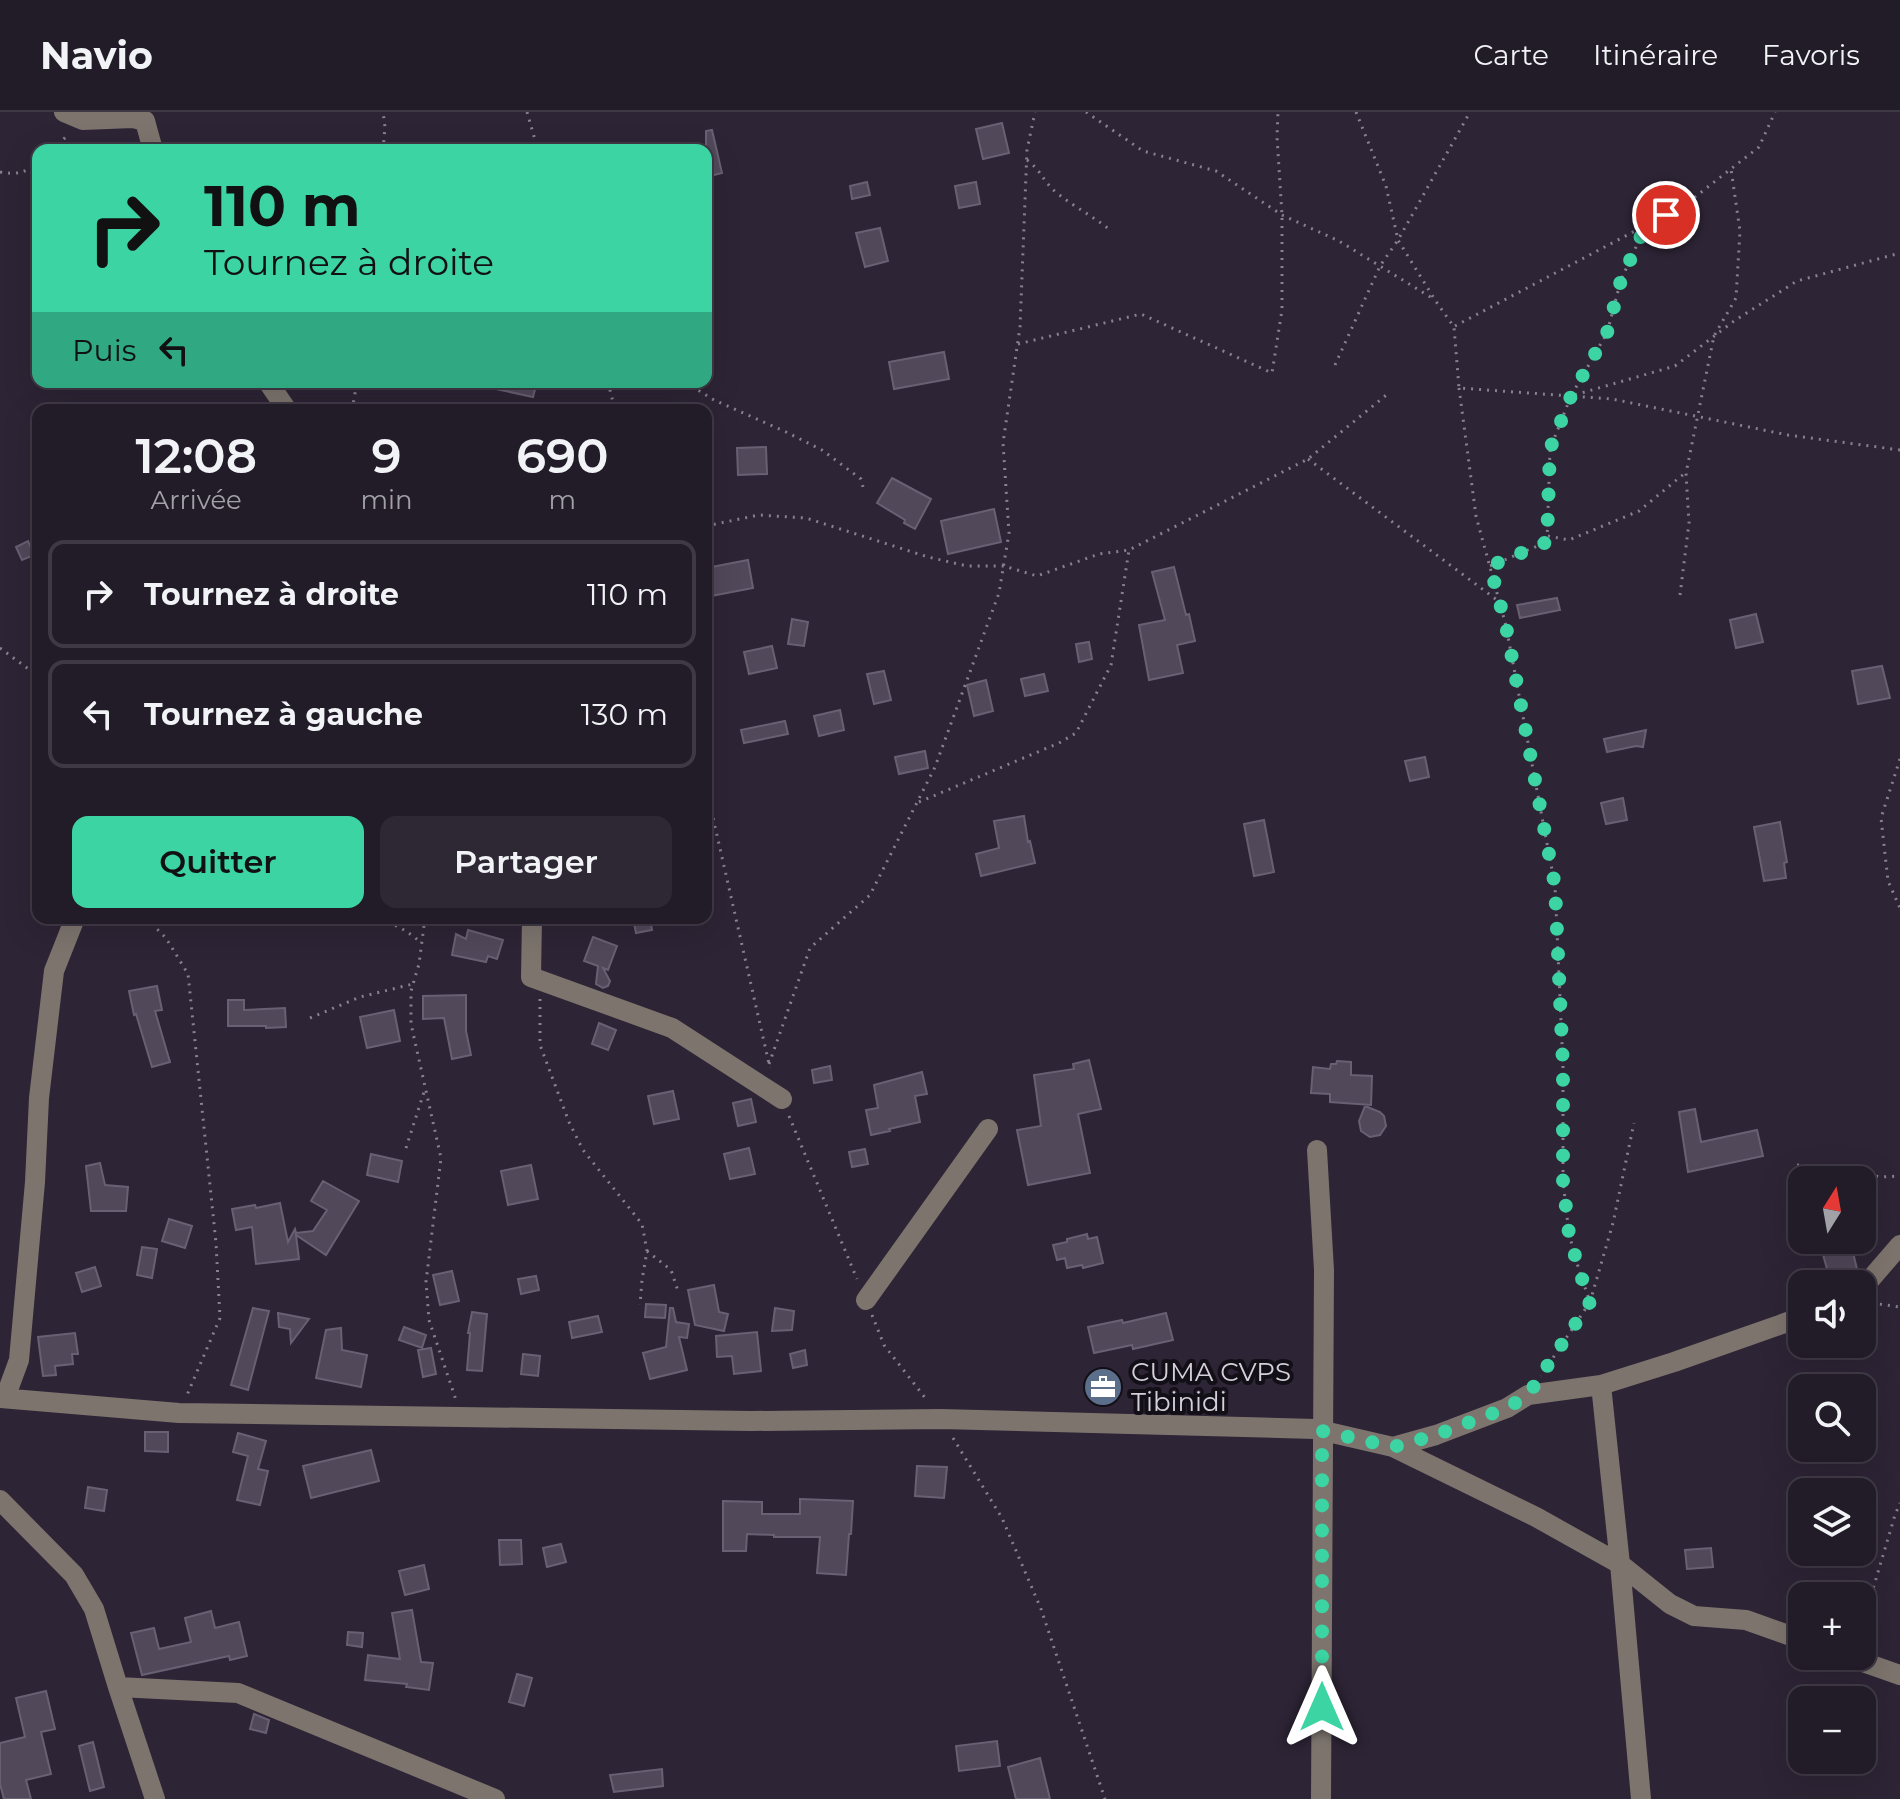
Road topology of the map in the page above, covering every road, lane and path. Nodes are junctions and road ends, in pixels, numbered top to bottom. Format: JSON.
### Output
{"nodes":[{"id":1,"x":64,"y":112,"type":"edge"},
{"id":2,"x":383,"y":112,"type":"edge"},
{"id":3,"x":527,"y":112,"type":"edge"},
{"id":4,"x":1035,"y":112,"type":"edge"},
{"id":5,"x":1086,"y":112,"type":"edge"},
{"id":6,"x":1278,"y":112,"type":"edge"},
{"id":7,"x":1356,"y":112,"type":"edge"},
{"id":8,"x":1470,"y":112,"type":"edge"},
{"id":9,"x":1775,"y":112,"type":"edge"},
{"id":10,"x":151,"y":144,"type":"edge"},
{"id":11,"x":384,"y":144,"type":"edge"},
{"id":12,"x":536,"y":144,"type":"edge"},
{"id":13,"x":1027,"y":160,"type":"junction"},
{"id":14,"x":32,"y":167,"type":"edge"},
{"id":15,"x":1731,"y":169,"type":"junction"},
{"id":16,"x":0,"y":172,"type":"edge"},
{"id":17,"x":1282,"y":215,"type":"junction"},
{"id":18,"x":1646,"y":225,"type":"junction"},
{"id":19,"x":1110,"y":230,"type":"dead end"},
{"id":20,"x":1398,"y":240,"type":"junction"},
{"id":21,"x":1900,"y":253,"type":"edge"},
{"id":22,"x":1380,"y":266,"type":"junction"},
{"id":23,"x":1435,"y":300,"type":"junction"},
{"id":24,"x":1454,"y":327,"type":"junction"},
{"id":25,"x":1714,"y":336,"type":"junction"},
{"id":26,"x":1017,"y":344,"type":"junction"},
{"id":27,"x":1335,"y":365,"type":"dead end"},
{"id":28,"x":695,"y":388,"type":"edge"},
{"id":29,"x":1459,"y":388,"type":"junction"},
{"id":30,"x":1390,"y":392,"type":"dead end"},
{"id":31,"x":1571,"y":396,"type":"junction"},
{"id":32,"x":1697,"y":416,"type":"junction"},
{"id":33,"x":1900,"y":450,"type":"edge"},
{"id":34,"x":1308,"y":459,"type":"junction"},
{"id":35,"x":1686,"y":473,"type":"junction"},
{"id":36,"x":863,"y":487,"type":"dead end"},
{"id":37,"x":712,"y":525,"type":"edge"},
{"id":38,"x":1548,"y":536,"type":"junction"},
{"id":39,"x":1129,"y":550,"type":"junction"},
{"id":40,"x":1004,"y":566,"type":"junction"},
{"id":41,"x":1490,"y":566,"type":"junction"},
{"id":42,"x":1680,"y":595,"type":"dead end"},
{"id":43,"x":1499,"y":601,"type":"junction"},
{"id":44,"x":0,"y":648,"type":"edge"},
{"id":45,"x":32,"y":672,"type":"edge"},
{"id":46,"x":1900,"y":759,"type":"edge"},
{"id":47,"x":917,"y":802,"type":"junction"},
{"id":48,"x":1900,"y":908,"type":"edge"},
{"id":49,"x":73,"y":924,"type":"edge"},
{"id":50,"x":152,"y":924,"type":"edge"},
{"id":51,"x":393,"y":924,"type":"edge"},
{"id":52,"x":424,"y":924,"type":"edge"},
{"id":53,"x":532,"y":924,"type":"edge"},
{"id":54,"x":422,"y":943,"type":"junction"},
{"id":55,"x":539,"y":980,"type":"junction"},
{"id":56,"x":413,"y":984,"type":"junction"},
{"id":57,"x":310,"y":1018,"type":"dead end"},
{"id":58,"x":769,"y":1064,"type":"dead end"},
{"id":59,"x":425,"y":1088,"type":"junction"},
{"id":60,"x":782,"y":1099,"type":"dead end"},
{"id":61,"x":1634,"y":1123,"type":"dead end"},
{"id":62,"x":988,"y":1129,"type":"dead end"},
{"id":63,"x":406,"y":1148,"type":"dead end"},
{"id":64,"x":1317,"y":1150,"type":"dead end"},
{"id":65,"x":1797,"y":1165,"type":"dead end"},
{"id":66,"x":1900,"y":1176,"type":"edge"},
{"id":67,"x":1900,"y":1245,"type":"edge"},
{"id":68,"x":647,"y":1251,"type":"junction"},
{"id":69,"x":1876,"y":1273,"type":"edge"},
{"id":70,"x":679,"y":1294,"type":"dead end"},
{"id":71,"x":866,"y":1300,"type":"dead end"},
{"id":72,"x":1590,"y":1302,"type":"junction"},
{"id":73,"x":1876,"y":1303,"type":"edge"},
{"id":74,"x":640,"y":1305,"type":"dead end"},
{"id":75,"x":1900,"y":1307,"type":"edge"},
{"id":76,"x":1788,"y":1322,"type":"edge"},
{"id":77,"x":1601,"y":1385,"type":"junction"},
{"id":78,"x":1528,"y":1395,"type":"junction"},
{"id":79,"x":3,"y":1398,"type":"edge"},
{"id":80,"x":179,"y":1413,"type":"junction"},
{"id":81,"x":461,"y":1417,"type":"junction"},
{"id":82,"x":1322,"y":1431,"type":"junction"},
{"id":83,"x":1393,"y":1447,"type":"junction"},
{"id":84,"x":0,"y":1500,"type":"edge"},
{"id":85,"x":1900,"y":1503,"type":"edge"},
{"id":86,"x":1620,"y":1564,"type":"junction"},
{"id":87,"x":1875,"y":1582,"type":"edge"},
{"id":88,"x":1788,"y":1635,"type":"edge"},
{"id":89,"x":1876,"y":1667,"type":"edge"},
{"id":90,"x":1900,"y":1675,"type":"edge"},
{"id":91,"x":118,"y":1687,"type":"junction"},
{"id":92,"x":155,"y":1799,"type":"edge"},
{"id":93,"x":495,"y":1799,"type":"edge"},
{"id":94,"x":1321,"y":1799,"type":"edge"},
{"id":95,"x":1641,"y":1799,"type":"edge"}],
"edges":[{"from":1,"to":10,"type":"street"},
{"from":2,"to":11,"type":"path"},
{"from":3,"to":12,"type":"path"},
{"from":4,"to":13,"type":"path"},
{"from":5,"to":17,"type":"path"},
{"from":6,"to":17,"type":"path"},
{"from":7,"to":20,"type":"path"},
{"from":8,"to":20,"type":"path"},
{"from":9,"to":15,"type":"path"},
{"from":13,"to":19,"type":"path"},
{"from":13,"to":26,"type":"path"},
{"from":14,"to":16,"type":"path"},
{"from":15,"to":18,"type":"path"},
{"from":15,"to":25,"type":"path"},
{"from":17,"to":22,"type":"path"},
{"from":17,"to":26,"type":"path"},
{"from":18,"to":24,"type":"path"},
{"from":18,"to":31,"type":"path"},
{"from":20,"to":22,"type":"path"},
{"from":20,"to":23,"type":"path"},
{"from":21,"to":25,"type":"path"},
{"from":22,"to":23,"type":"path"},
{"from":22,"to":27,"type":"path"},
{"from":23,"to":24,"type":"path"},
{"from":24,"to":29,"type":"path"},
{"from":25,"to":31,"type":"path"},
{"from":25,"to":32,"type":"path"},
{"from":26,"to":40,"type":"path"},
{"from":28,"to":36,"type":"path"},
{"from":29,"to":31,"type":"path"},
{"from":29,"to":41,"type":"path"},
{"from":30,"to":34,"type":"path"},
{"from":31,"to":32,"type":"path"},
{"from":31,"to":38,"type":"path"},
{"from":32,"to":33,"type":"path"},
{"from":32,"to":35,"type":"path"},
{"from":34,"to":39,"type":"path"},
{"from":34,"to":43,"type":"path"},
{"from":35,"to":38,"type":"path"},
{"from":35,"to":42,"type":"path"},
{"from":37,"to":40,"type":"path"},
{"from":38,"to":41,"type":"path"},
{"from":39,"to":40,"type":"path"},
{"from":39,"to":47,"type":"path"},
{"from":40,"to":47,"type":"path"},
{"from":41,"to":43,"type":"path"},
{"from":43,"to":72,"type":"path"},
{"from":44,"to":45,"type":"path"},
{"from":46,"to":48,"type":"path"},
{"from":47,"to":58,"type":"path"},
{"from":49,"to":79,"type":"street"},
{"from":50,"to":80,"type":"path"},
{"from":51,"to":54,"type":"path"},
{"from":52,"to":54,"type":"path"},
{"from":53,"to":55,"type":"street"},
{"from":54,"to":56,"type":"path"},
{"from":55,"to":60,"type":"street"},
{"from":55,"to":68,"type":"path"},
{"from":56,"to":57,"type":"path"},
{"from":56,"to":59,"type":"path"},
{"from":59,"to":63,"type":"path"},
{"from":59,"to":81,"type":"path"},
{"from":61,"to":72,"type":"path"},
{"from":62,"to":71,"type":"street"},
{"from":64,"to":82,"type":"street"},
{"from":65,"to":66,"type":"path"},
{"from":67,"to":69,"type":"street"},
{"from":68,"to":70,"type":"path"},
{"from":68,"to":74,"type":"path"},
{"from":72,"to":78,"type":"path"},
{"from":73,"to":75,"type":"path"},
{"from":76,"to":77,"type":"street"},
{"from":77,"to":78,"type":"street"},
{"from":77,"to":86,"type":"street"},
{"from":78,"to":83,"type":"street"},
{"from":79,"to":80,"type":"street"},
{"from":80,"to":81,"type":"street"},
{"from":81,"to":82,"type":"street"},
{"from":82,"to":83,"type":"street"},
{"from":82,"to":94,"type":"street"},
{"from":83,"to":86,"type":"street"},
{"from":84,"to":91,"type":"street"},
{"from":85,"to":87,"type":"path"},
{"from":86,"to":88,"type":"street"},
{"from":86,"to":95,"type":"street"},
{"from":89,"to":90,"type":"street"},
{"from":91,"to":92,"type":"street"},
{"from":91,"to":93,"type":"street"}]}
